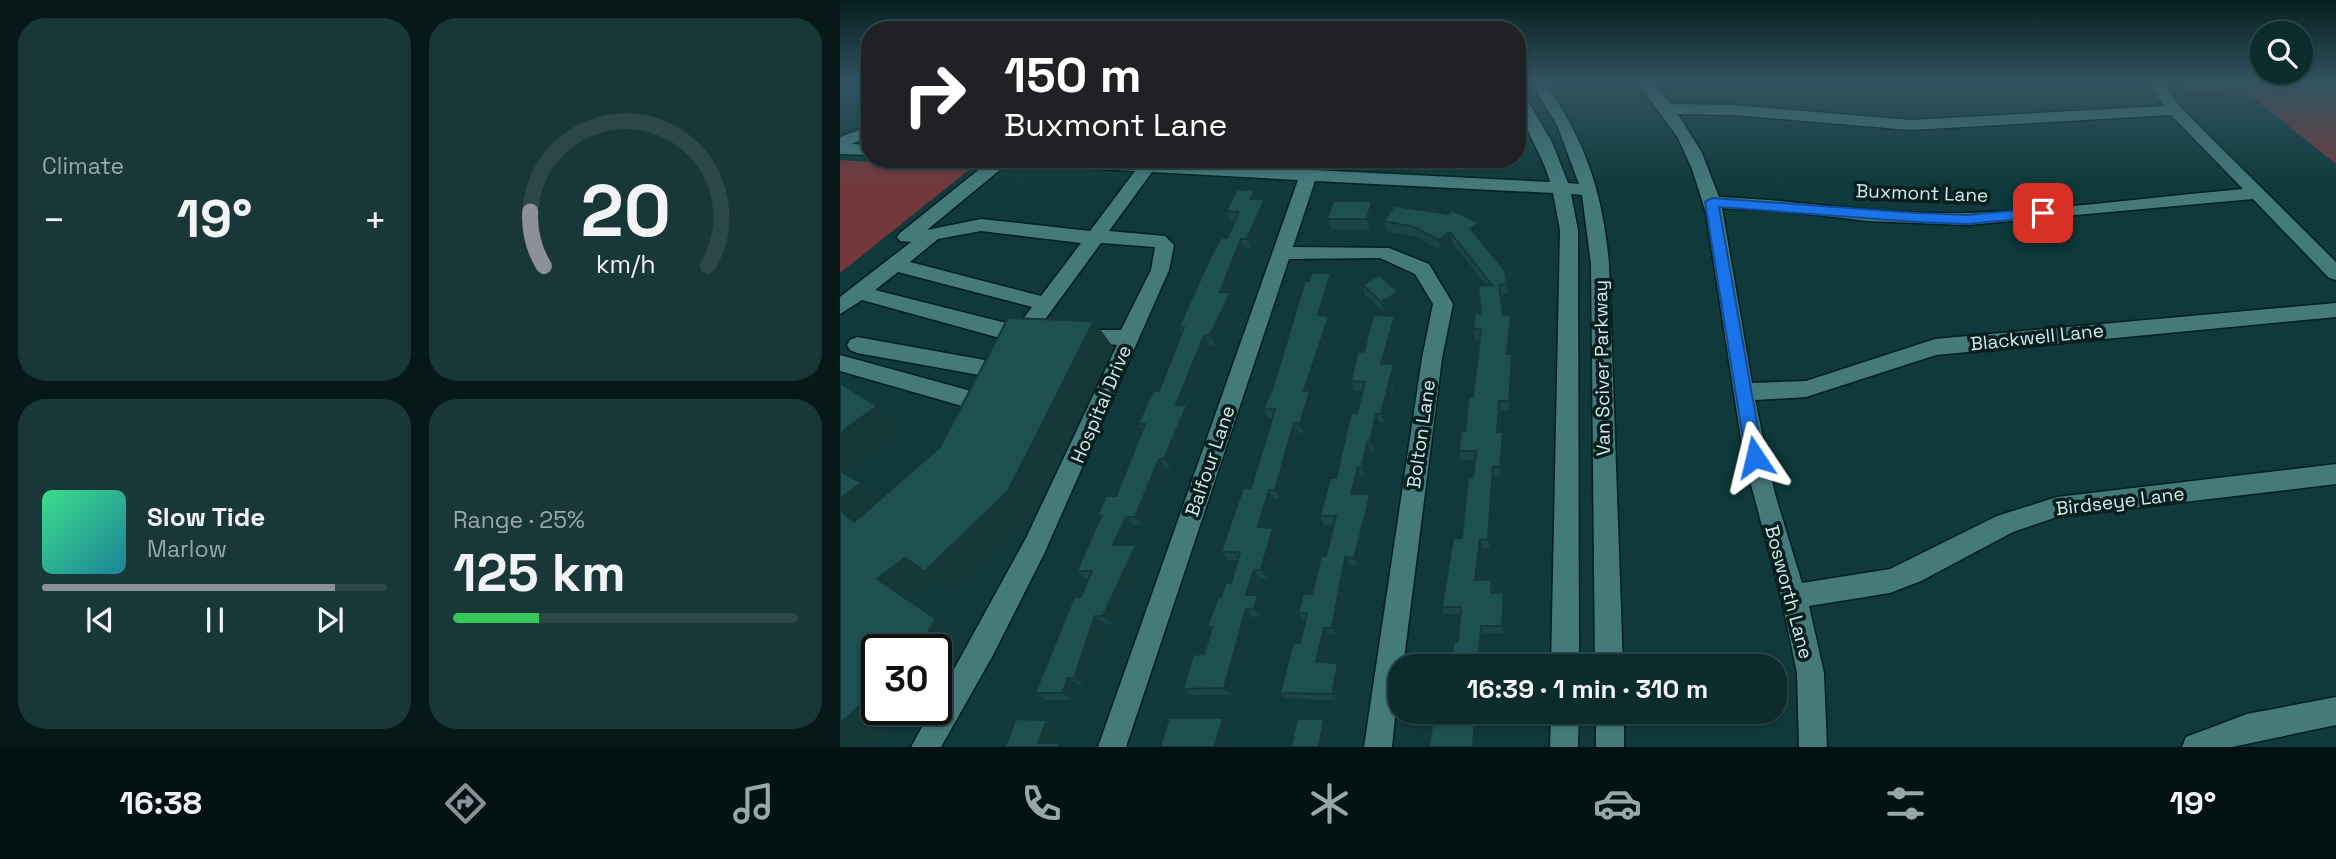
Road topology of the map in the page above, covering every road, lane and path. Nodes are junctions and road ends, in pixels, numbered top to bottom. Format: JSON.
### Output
{"nodes":[{"id":1,"x":1533,"y":118,"type":"edge"},
{"id":2,"x":1560,"y":118,"type":"edge"},
{"id":3,"x":1673,"y":118,"type":"edge"},
{"id":4,"x":1812,"y":118,"type":"edge"},
{"id":5,"x":2037,"y":118,"type":"edge"},
{"id":6,"x":2183,"y":118,"type":"edge"},
{"id":7,"x":861,"y":136,"type":"edge"},
{"id":8,"x":840,"y":146,"type":"edge"},
{"id":9,"x":861,"y":149,"type":"edge"},
{"id":10,"x":992,"y":168,"type":"edge"},
{"id":11,"x":1146,"y":168,"type":"edge"},
{"id":12,"x":1211,"y":168,"type":"edge"},
{"id":13,"x":1308,"y":176,"type":"junction"},
{"id":14,"x":1561,"y":190,"type":"junction"},
{"id":15,"x":1591,"y":190,"type":"junction"},
{"id":16,"x":2256,"y":193,"type":"junction"},
{"id":17,"x":1712,"y":202,"type":"junction"},
{"id":18,"x":1095,"y":237,"type":"junction"},
{"id":19,"x":1281,"y":253,"type":"junction"},
{"id":20,"x":893,"y":264,"type":"junction"},
{"id":21,"x":2336,"y":273,"type":"edge"},
{"id":22,"x":849,"y":291,"type":"edge"},
{"id":23,"x":1046,"y":304,"type":"junction"},
{"id":24,"x":840,"y":307,"type":"edge"},
{"id":25,"x":2336,"y":310,"type":"edge"},
{"id":26,"x":1023,"y":334,"type":"junction"},
{"id":27,"x":1128,"y":336,"type":"junction"},
{"id":28,"x":849,"y":343,"type":"edge"},
{"id":29,"x":840,"y":362,"type":"edge"},
{"id":30,"x":996,"y":370,"type":"junction"},
{"id":31,"x":1744,"y":392,"type":"junction"},
{"id":32,"x":2336,"y":474,"type":"edge"},
{"id":33,"x":1794,"y":596,"type":"junction"},
{"id":34,"x":1565,"y":654,"type":"edge"},
{"id":35,"x":1609,"y":654,"type":"edge"},
{"id":36,"x":2336,"y":711,"type":"edge"},
{"id":37,"x":1564,"y":724,"type":"edge"},
{"id":38,"x":1609,"y":724,"type":"edge"},
{"id":39,"x":2247,"y":738,"type":"edge"},
{"id":40,"x":925,"y":747,"type":"edge"},
{"id":41,"x":1112,"y":747,"type":"edge"},
{"id":42,"x":1378,"y":747,"type":"edge"},
{"id":43,"x":1564,"y":747,"type":"edge"},
{"id":44,"x":1610,"y":747,"type":"edge"},
{"id":45,"x":1812,"y":747,"type":"edge"},
{"id":46,"x":2196,"y":747,"type":"edge"}],
"edges":[{"from":1,"to":14,"type":"street","name":"Van Sciver Parkway"},
{"from":2,"to":15,"type":"street","name":"Van Sciver Parkway"},
{"from":3,"to":17,"type":"street","name":"Bosworth Lane"},
{"from":4,"to":5,"type":"street"},
{"from":6,"to":16,"type":"street"},
{"from":7,"to":8,"type":"street"},
{"from":8,"to":9,"type":"street"},
{"from":10,"to":22,"type":"street"},
{"from":11,"to":18,"type":"street"},
{"from":12,"to":13,"type":"street"},
{"from":13,"to":14,"type":"street"},
{"from":13,"to":19,"type":"street","name":"Balfour Lane"},
{"from":14,"to":15,"type":"street"},
{"from":14,"to":34,"type":"street","name":"Van Sciver Parkway"},
{"from":15,"to":35,"type":"street","name":"Van Sciver Parkway"},
{"from":16,"to":17,"type":"street","name":"Buxmont Lane"},
{"from":16,"to":21,"type":"street"},
{"from":17,"to":31,"type":"street","name":"Bosworth Lane"},
{"from":18,"to":20,"type":"street"},
{"from":18,"to":23,"type":"street"},
{"from":18,"to":27,"type":"street"},
{"from":19,"to":41,"type":"street","name":"Balfour Lane"},
{"from":19,"to":42,"type":"street","name":"Bolton Lane"},
{"from":20,"to":22,"type":"street"},
{"from":20,"to":23,"type":"street"},
{"from":22,"to":24,"type":"street"},
{"from":22,"to":26,"type":"street","name":"Hospital Drive"},
{"from":23,"to":26,"type":"street"},
{"from":25,"to":31,"type":"street","name":"Blackwell Lane"},
{"from":26,"to":27,"type":"street","name":"Hospital Drive"},
{"from":26,"to":30,"type":"street"},
{"from":27,"to":40,"type":"street","name":"Hospital Drive"},
{"from":28,"to":29,"type":"street"},
{"from":28,"to":30,"type":"street"},
{"from":29,"to":30,"type":"street"},
{"from":31,"to":33,"type":"street","name":"Bosworth Lane"},
{"from":32,"to":33,"type":"street","name":"Birdseye Lane"},
{"from":33,"to":45,"type":"street","name":"Bosworth Lane"},
{"from":36,"to":39,"type":"street"},
{"from":37,"to":43,"type":"street"},
{"from":38,"to":44,"type":"street"},
{"from":39,"to":46,"type":"street"}]}
